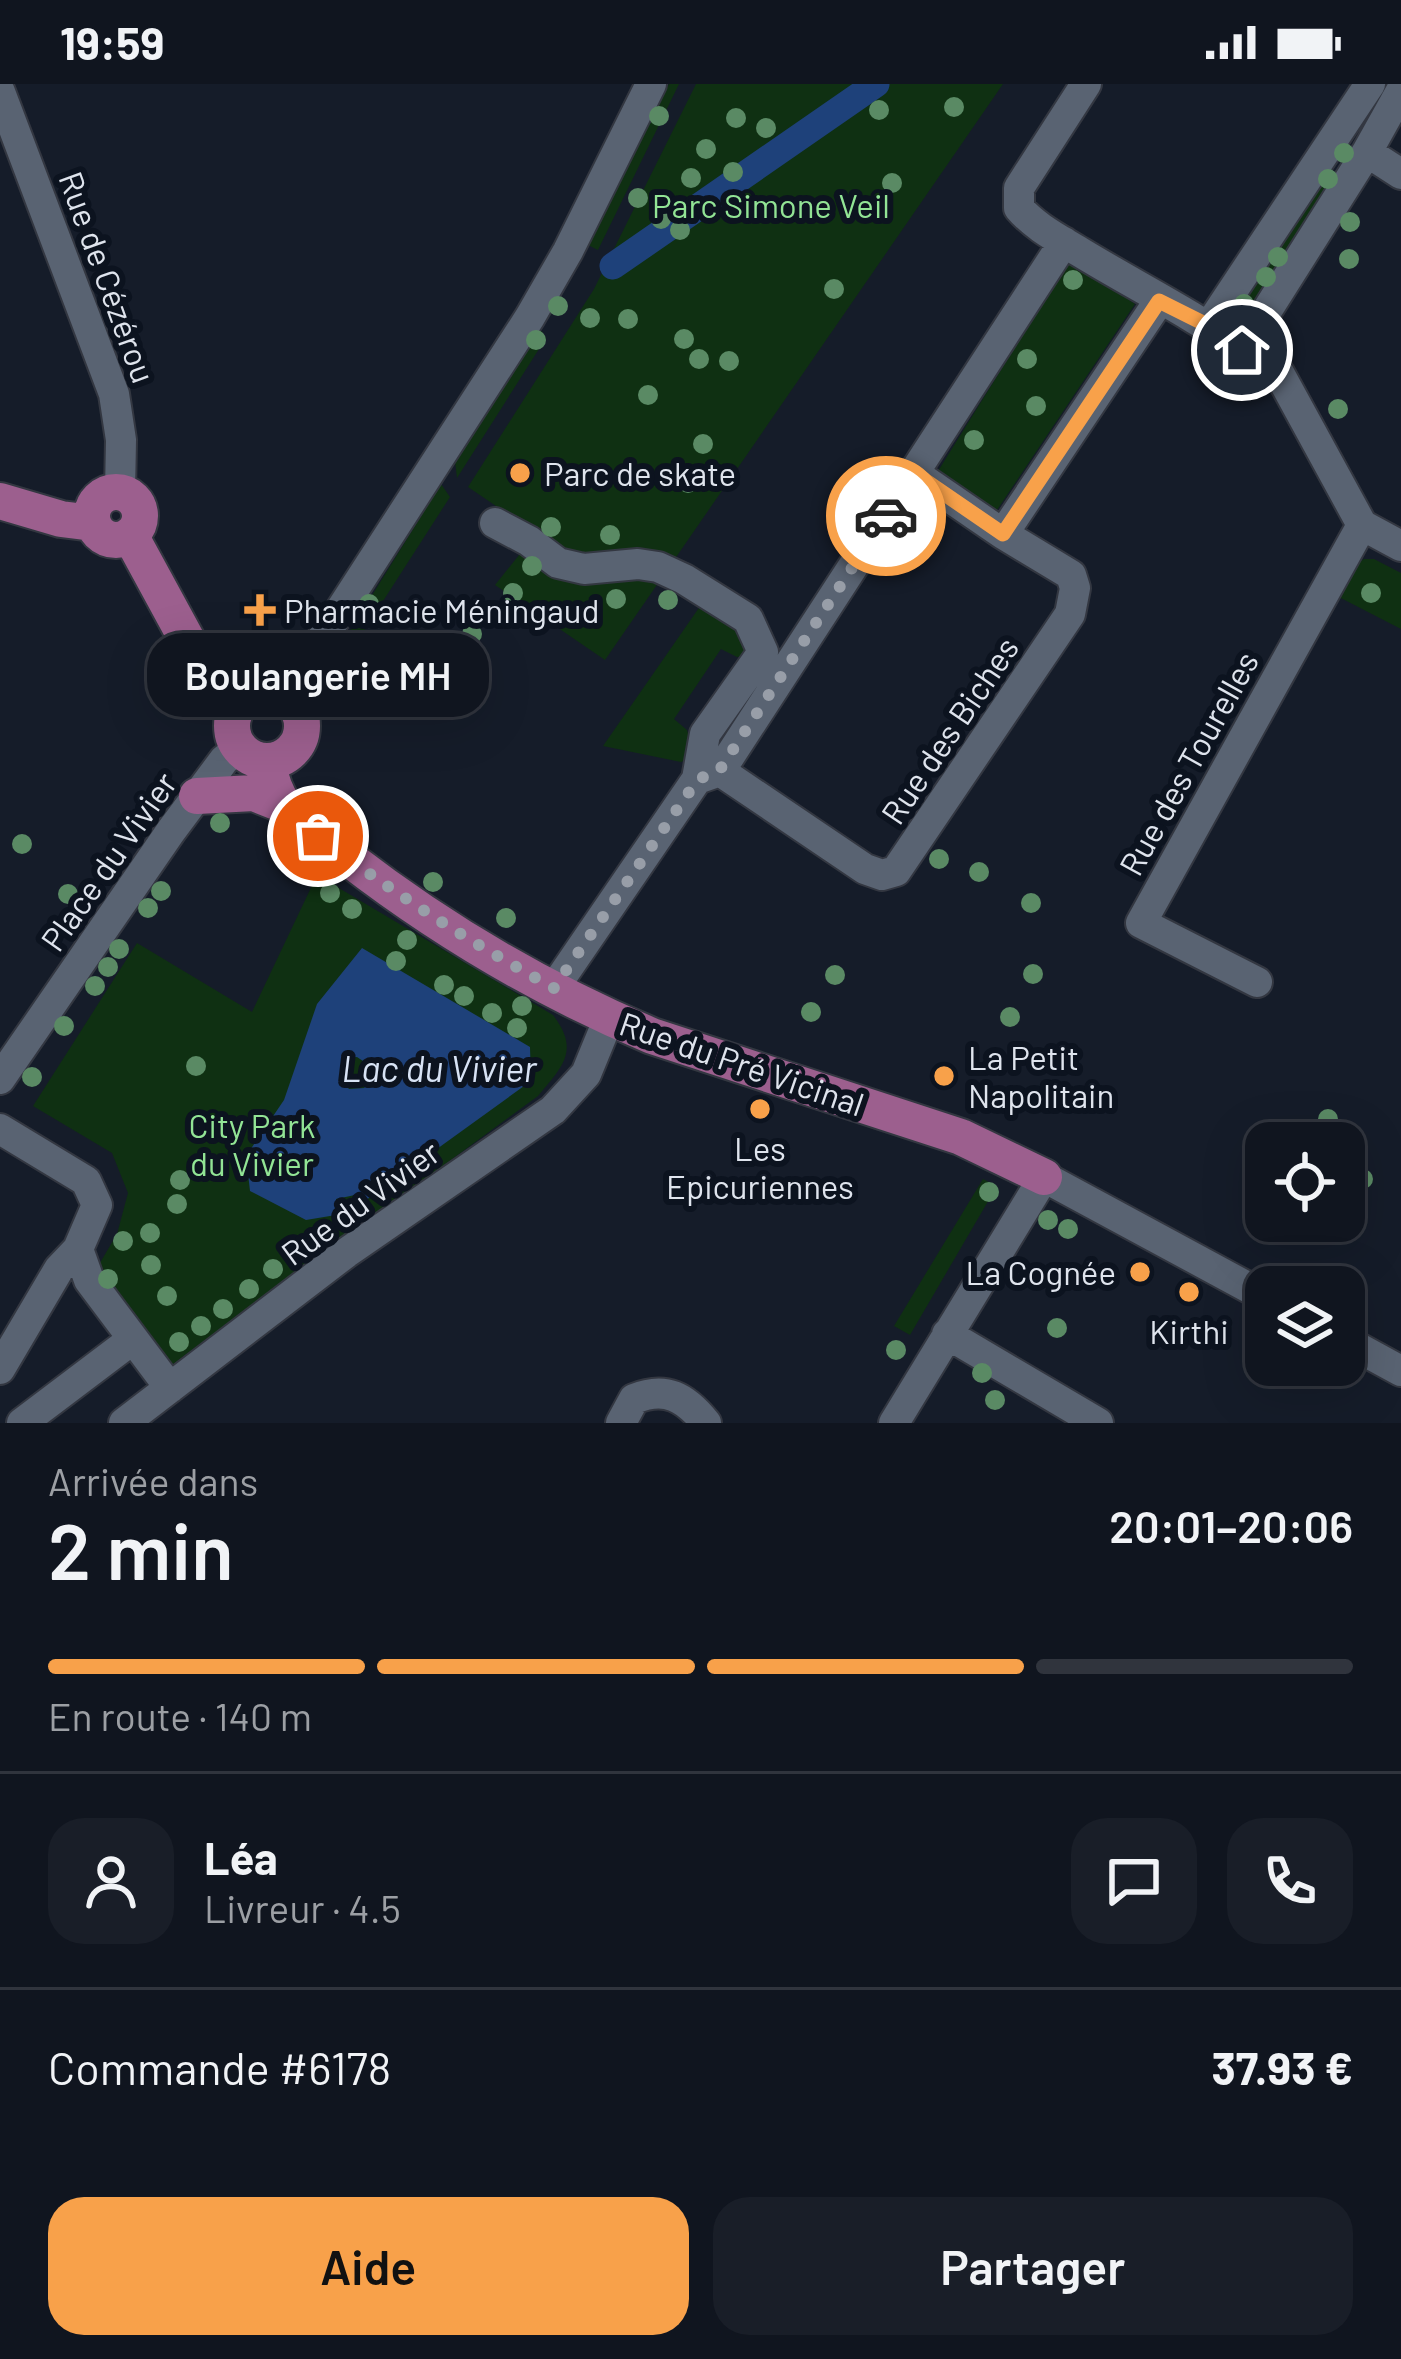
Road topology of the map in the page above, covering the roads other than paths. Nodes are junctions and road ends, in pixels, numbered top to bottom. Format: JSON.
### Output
{"nodes":[{"id":1,"x":651,"y":84,"type":"edge"},
{"id":2,"x":1086,"y":84,"type":"edge"},
{"id":3,"x":1370,"y":84,"type":"edge"},
{"id":4,"x":1401,"y":91,"type":"edge"},
{"id":5,"x":0,"y":92,"type":"edge"},
{"id":6,"x":1367,"y":152,"type":"junction"},
{"id":7,"x":1401,"y":174,"type":"edge"},
{"id":8,"x":1064,"y":242,"type":"junction"},
{"id":9,"x":1159,"y":301,"type":"junction"},
{"id":10,"x":1209,"y":326,"type":"junction"},
{"id":11,"x":1242,"y":350,"type":"junction"},
{"id":12,"x":914,"y":473,"type":"junction"},
{"id":13,"x":120,"y":492,"type":"junction"},
{"id":14,"x":0,"y":501,"type":"edge"},
{"id":15,"x":93,"y":523,"type":"junction"},
{"id":16,"x":496,"y":523,"type":"dead end"},
{"id":17,"x":1362,"y":525,"type":"junction"},
{"id":18,"x":1003,"y":534,"type":"junction"},
{"id":19,"x":130,"y":535,"type":"junction"},
{"id":20,"x":1401,"y":546,"type":"edge"},
{"id":21,"x":285,"y":696,"type":"junction"},
{"id":22,"x":239,"y":704,"type":"junction"},
{"id":23,"x":253,"y":755,"type":"junction"},
{"id":24,"x":708,"y":775,"type":"junction"},
{"id":25,"x":197,"y":796,"type":"junction"},
{"id":26,"x":284,"y":805,"type":"junction"},
{"id":27,"x":1256,"y":982,"type":"dead end"},
{"id":28,"x":554,"y":988,"type":"junction"},
{"id":29,"x":609,"y":1018,"type":"junction"},
{"id":30,"x":10,"y":1041,"type":"edge"},
{"id":31,"x":0,"y":1079,"type":"edge"},
{"id":32,"x":0,"y":1129,"type":"edge"},
{"id":33,"x":1044,"y":1177,"type":"junction"},
{"id":34,"x":79,"y":1249,"type":"junction"},
{"id":35,"x":1245,"y":1287,"type":"edge"},
{"id":36,"x":946,"y":1334,"type":"junction"},
{"id":37,"x":133,"y":1340,"type":"junction"},
{"id":38,"x":1365,"y":1351,"type":"edge"},
{"id":39,"x":0,"y":1369,"type":"edge"},
{"id":40,"x":1401,"y":1371,"type":"edge"},
{"id":41,"x":170,"y":1388,"type":"junction"},
{"id":42,"x":22,"y":1423,"type":"edge"},
{"id":43,"x":124,"y":1423,"type":"edge"},
{"id":44,"x":621,"y":1423,"type":"edge"},
{"id":45,"x":706,"y":1423,"type":"edge"},
{"id":46,"x":894,"y":1423,"type":"edge"},
{"id":47,"x":1098,"y":1423,"type":"edge"}],
"edges":[{"from":1,"to":21,"type":"street"},
{"from":2,"to":8,"type":"street"},
{"from":3,"to":10,"type":"street"},
{"from":4,"to":6,"type":"street"},
{"from":5,"to":13,"type":"street","name":"Rue de Cézérou"},
{"from":6,"to":7,"type":"street"},
{"from":6,"to":11,"type":"street"},
{"from":8,"to":9,"type":"street"},
{"from":8,"to":12,"type":"street"},
{"from":9,"to":10,"type":"street"},
{"from":9,"to":18,"type":"street"},
{"from":10,"to":11,"type":"street"},
{"from":11,"to":17,"type":"street"},
{"from":12,"to":18,"type":"street","name":"Rue des Biches"},
{"from":12,"to":24,"type":"street"},
{"from":13,"to":15,"type":"main road"},
{"from":13,"to":19,"type":"main road"},
{"from":14,"to":15,"type":"main road"},
{"from":15,"to":19,"type":"main road"},
{"from":16,"to":24,"type":"street"},
{"from":17,"to":20,"type":"street"},
{"from":17,"to":27,"type":"street","name":"Rue des Tourelles"},
{"from":18,"to":24,"type":"street","name":"Rue des Biches"},
{"from":19,"to":22,"type":"main road"},
{"from":21,"to":22,"type":"main road"},
{"from":21,"to":23,"type":"main road"},
{"from":22,"to":23,"type":"main road"},
{"from":23,"to":25,"type":"street","name":"Place du Vivier"},
{"from":23,"to":26,"type":"main road"},
{"from":24,"to":28,"type":"street"},
{"from":25,"to":26,"type":"main road"},
{"from":25,"to":30,"type":"street","name":"Place du Vivier"},
{"from":26,"to":28,"type":"main road","name":"Rue du Pré Vicinal"},
{"from":28,"to":29,"type":"main road","name":"Rue du Pré Vicinal"},
{"from":29,"to":33,"type":"main road","name":"Rue du Pré Vicinal"},
{"from":29,"to":41,"type":"street","name":"Rue du Vivier"},
{"from":30,"to":31,"type":"street","name":"Place du Vivier"},
{"from":32,"to":34,"type":"street"},
{"from":33,"to":35,"type":"street","name":"Rue du Pré Vicinal"},
{"from":33,"to":36,"type":"street"},
{"from":34,"to":37,"type":"street"},
{"from":34,"to":39,"type":"street"},
{"from":36,"to":46,"type":"street"},
{"from":36,"to":47,"type":"street"},
{"from":37,"to":41,"type":"street"},
{"from":37,"to":42,"type":"street"},
{"from":38,"to":40,"type":"street"},
{"from":41,"to":43,"type":"street","name":"Rue du Vivier"},
{"from":44,"to":45,"type":"street"}]}
